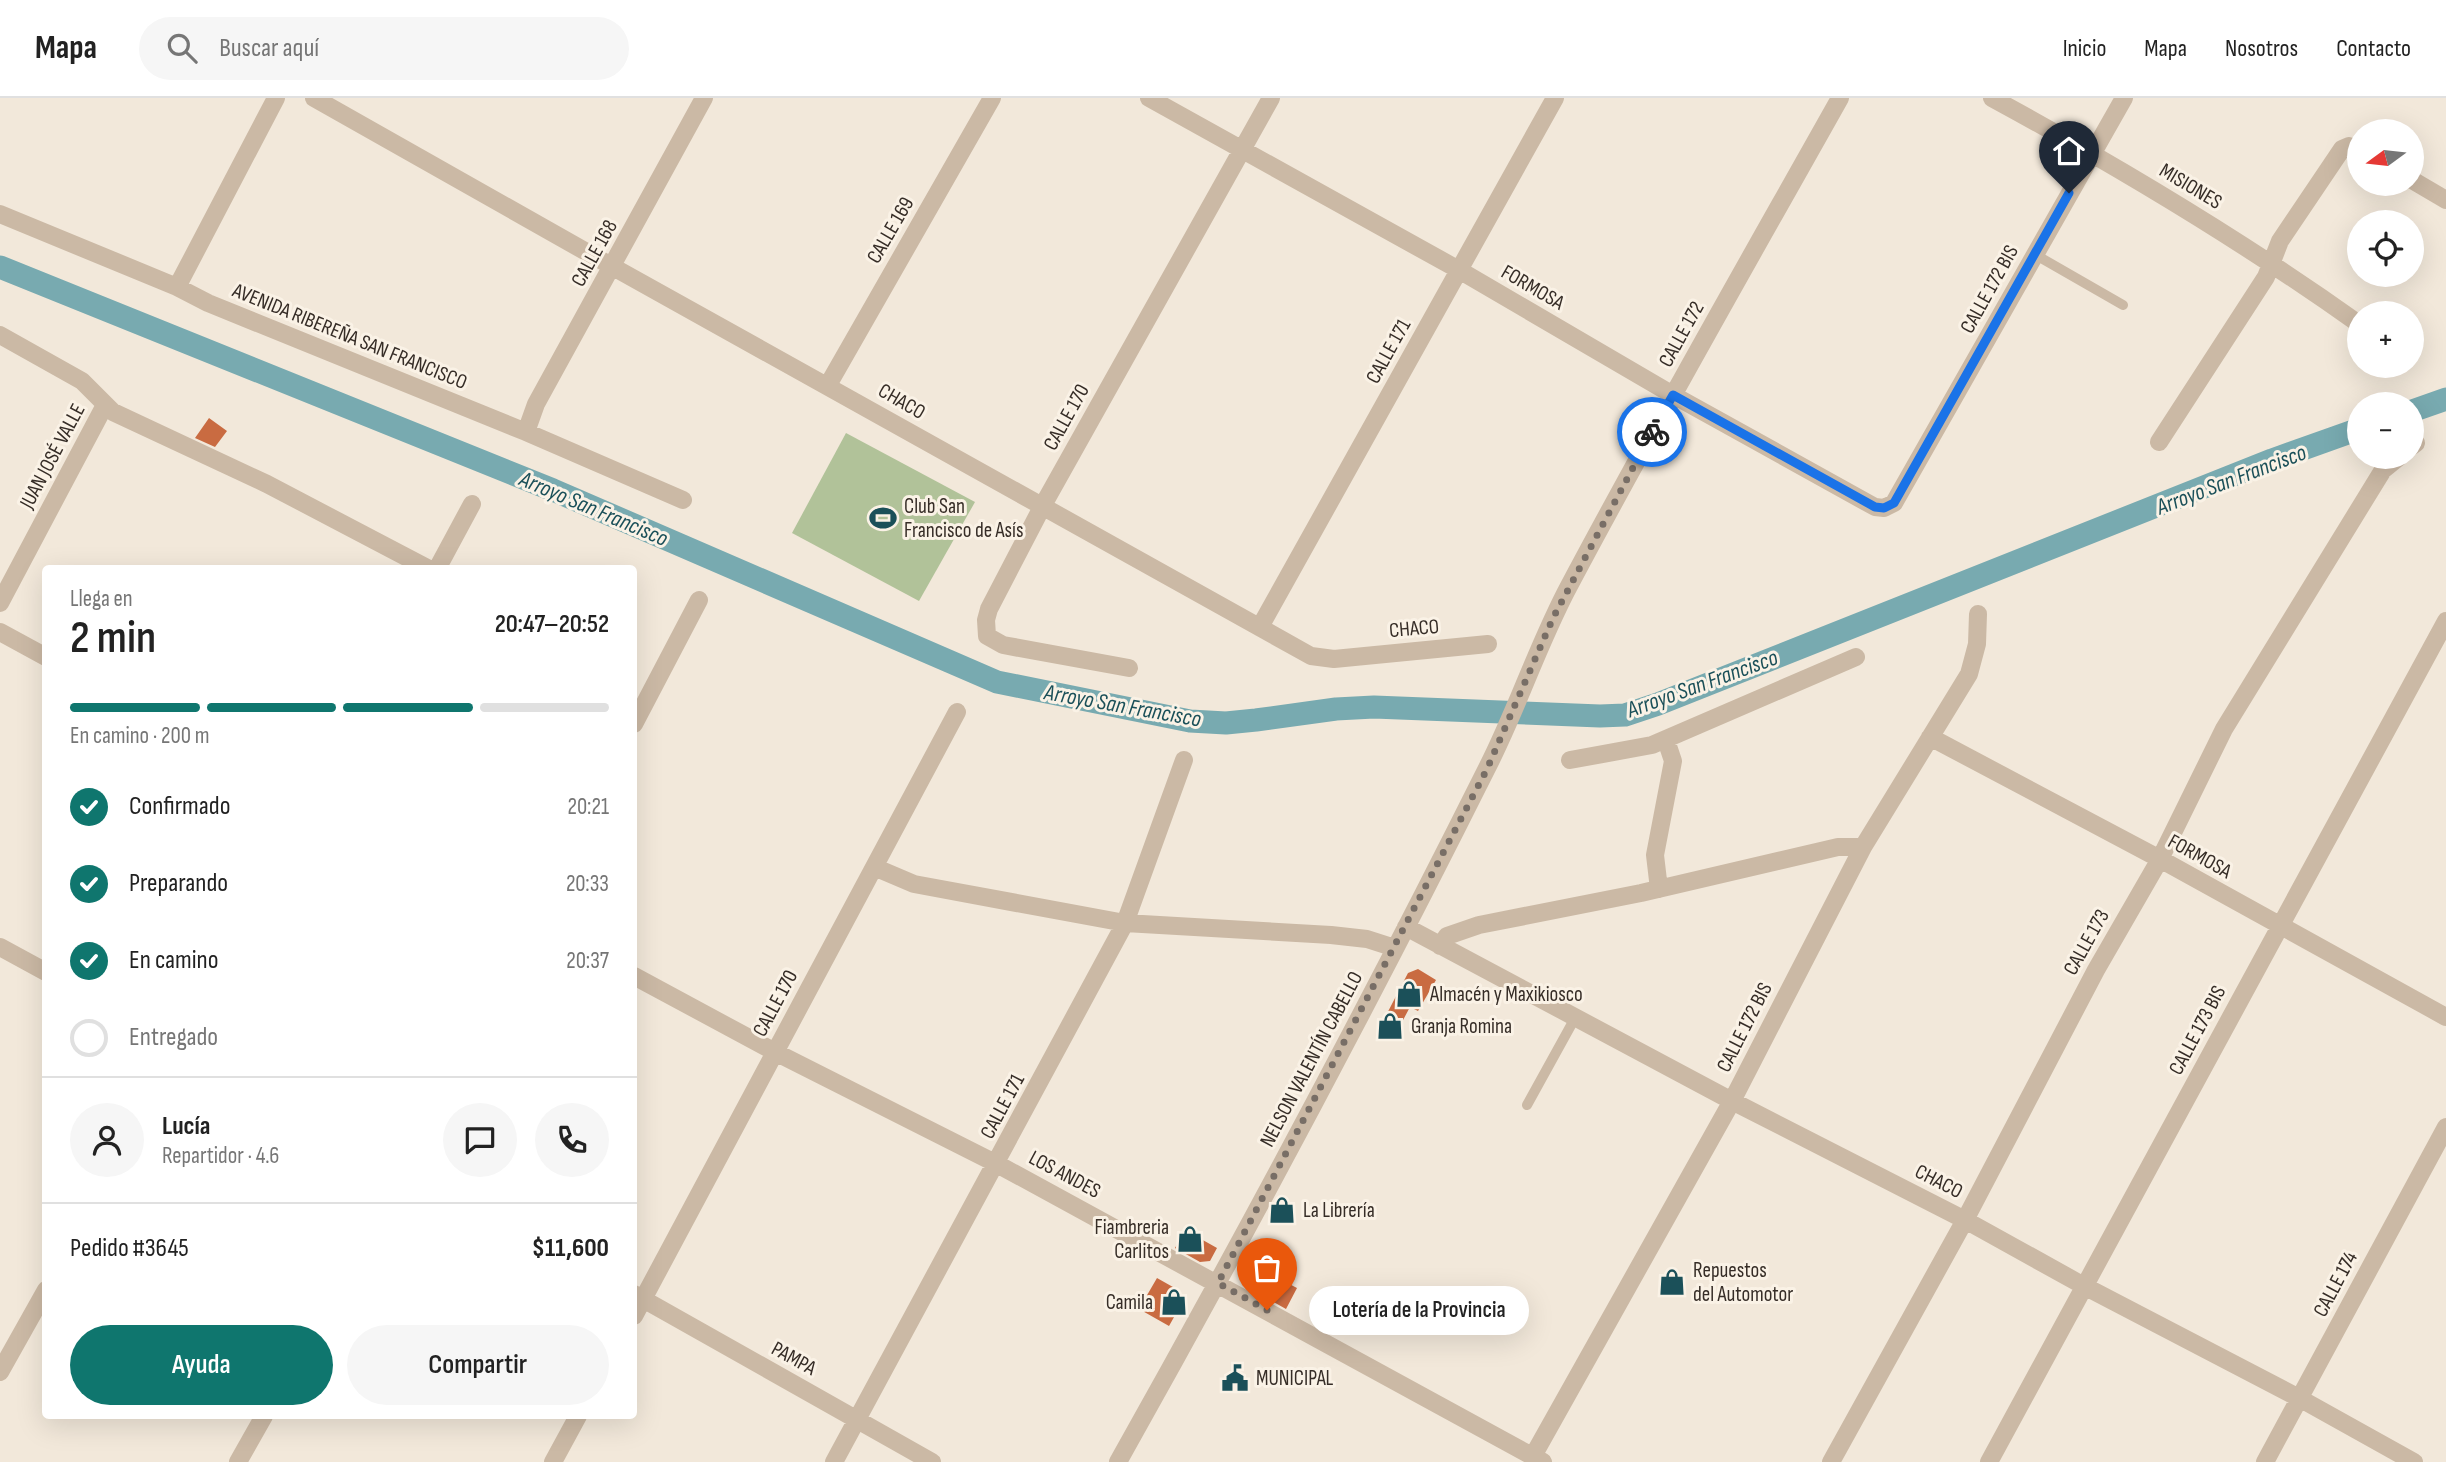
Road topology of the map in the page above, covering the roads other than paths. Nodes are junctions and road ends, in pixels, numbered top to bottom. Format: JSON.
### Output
{"nodes":[{"id":1,"x":276,"y":98,"type":"edge"},
{"id":2,"x":314,"y":98,"type":"edge"},
{"id":3,"x":705,"y":98,"type":"edge"},
{"id":4,"x":992,"y":98,"type":"edge"},
{"id":5,"x":1149,"y":98,"type":"edge"},
{"id":6,"x":1271,"y":98,"type":"edge"},
{"id":7,"x":1555,"y":98,"type":"edge"},
{"id":8,"x":1840,"y":98,"type":"edge"},
{"id":9,"x":1992,"y":98,"type":"edge"},
{"id":10,"x":2124,"y":98,"type":"edge"},
{"id":11,"x":2347,"y":148,"type":"edge"},
{"id":12,"x":1241,"y":151,"type":"junction"},
{"id":13,"x":2092,"y":152,"type":"junction"},
{"id":14,"x":2424,"y":187,"type":"edge"},
{"id":15,"x":2446,"y":200,"type":"edge"},
{"id":16,"x":0,"y":214,"type":"edge"},
{"id":17,"x":2034,"y":254,"type":"junction"},
{"id":18,"x":2272,"y":263,"type":"junction"},
{"id":19,"x":613,"y":267,"type":"junction"},
{"id":20,"x":1459,"y":270,"type":"junction"},
{"id":21,"x":177,"y":287,"type":"junction"},
{"id":22,"x":2123,"y":305,"type":"dead end"},
{"id":23,"x":2347,"y":316,"type":"edge"},
{"id":24,"x":0,"y":335,"type":"edge"},
{"id":25,"x":828,"y":385,"type":"junction"},
{"id":26,"x":1673,"y":395,"type":"junction"},
{"id":27,"x":105,"y":405,"type":"junction"},
{"id":28,"x":526,"y":432,"type":"junction"},
{"id":29,"x":2159,"y":442,"type":"dead end"},
{"id":30,"x":2384,"y":469,"type":"edge"},
{"id":31,"x":683,"y":500,"type":"dead end"},
{"id":32,"x":1894,"y":503,"type":"joint"},
{"id":33,"x":472,"y":504,"type":"dead end"},
{"id":34,"x":1042,"y":507,"type":"junction"},
{"id":35,"x":421,"y":565,"type":"edge"},
{"id":36,"x":439,"y":565,"type":"edge"},
{"id":37,"x":699,"y":600,"type":"dead end"},
{"id":38,"x":0,"y":603,"type":"edge"},
{"id":39,"x":1978,"y":614,"type":"dead end"},
{"id":40,"x":2446,"y":621,"type":"edge"},
{"id":41,"x":1261,"y":627,"type":"junction"},
{"id":42,"x":0,"y":632,"type":"edge"},
{"id":43,"x":1488,"y":644,"type":"dead end"},
{"id":44,"x":42,"y":655,"type":"edge"},
{"id":45,"x":1856,"y":657,"type":"dead end"},
{"id":46,"x":1129,"y":668,"type":"dead end"},
{"id":47,"x":1530,"y":670,"type":"joint"},
{"id":48,"x":957,"y":712,"type":"dead end"},
{"id":49,"x":637,"y":717,"type":"edge"},
{"id":50,"x":1930,"y":737,"type":"junction"},
{"id":51,"x":1666,"y":740,"type":"junction"},
{"id":52,"x":1184,"y":760,"type":"dead end"},
{"id":53,"x":1570,"y":760,"type":"dead end"},
{"id":54,"x":1863,"y":847,"type":"junction"},
{"id":55,"x":2160,"y":859,"type":"junction"},
{"id":56,"x":874,"y":867,"type":"junction"},
{"id":57,"x":1658,"y":889,"type":"junction"},
{"id":58,"x":1125,"y":923,"type":"junction"},
{"id":59,"x":2279,"y":926,"type":"junction"},
{"id":60,"x":1406,"y":927,"type":"junction"},
{"id":61,"x":1440,"y":946,"type":"junction"},
{"id":62,"x":0,"y":947,"type":"edge"},
{"id":63,"x":1395,"y":948,"type":"junction"},
{"id":64,"x":42,"y":970,"type":"edge"},
{"id":65,"x":637,"y":978,"type":"edge"},
{"id":66,"x":2446,"y":1017,"type":"edge"},
{"id":67,"x":1575,"y":1018,"type":"junction"},
{"id":68,"x":775,"y":1052,"type":"junction"},
{"id":69,"x":1732,"y":1101,"type":"junction"},
{"id":70,"x":1527,"y":1105,"type":"dead end"},
{"id":71,"x":2446,"y":1127,"type":"edge"},
{"id":72,"x":997,"y":1164,"type":"junction"},
{"id":73,"x":1965,"y":1220,"type":"junction"},
{"id":74,"x":1218,"y":1283,"type":"junction"},
{"id":75,"x":2084,"y":1286,"type":"junction"},
{"id":76,"x":638,"y":1296,"type":"edge"},
{"id":77,"x":42,"y":1297,"type":"edge"},
{"id":78,"x":0,"y":1372,"type":"edge"},
{"id":79,"x":2299,"y":1398,"type":"junction"},
{"id":80,"x":262,"y":1419,"type":"edge"},
{"id":81,"x":576,"y":1419,"type":"edge"},
{"id":82,"x":857,"y":1420,"type":"junction"},
{"id":83,"x":1538,"y":1459,"type":"edge"},
{"id":84,"x":238,"y":1462,"type":"edge"},
{"id":85,"x":553,"y":1462,"type":"edge"},
{"id":86,"x":834,"y":1462,"type":"edge"},
{"id":87,"x":932,"y":1462,"type":"edge"},
{"id":88,"x":1118,"y":1462,"type":"edge"},
{"id":89,"x":1831,"y":1462,"type":"edge"},
{"id":90,"x":1989,"y":1462,"type":"edge"},
{"id":91,"x":2265,"y":1462,"type":"edge"},
{"id":92,"x":2414,"y":1462,"type":"edge"}],
"edges":[{"from":1,"to":21,"type":"street"},
{"from":2,"to":19,"type":"street","name":"CHACO"},
{"from":3,"to":19,"type":"street","name":"CALLE 168"},
{"from":4,"to":25,"type":"street","name":"CALLE 169"},
{"from":5,"to":12,"type":"street","name":"FORMOSA"},
{"from":6,"to":12,"type":"street","name":"CALLE 170"},
{"from":7,"to":20,"type":"street","name":"CALLE 171"},
{"from":8,"to":26,"type":"street","name":"CALLE 172"},
{"from":9,"to":13,"type":"street","name":"MISIONES"},
{"from":10,"to":13,"type":"street","name":"CALLE 172 BIS"},
{"from":11,"to":18,"type":"street"},
{"from":12,"to":20,"type":"street","name":"FORMOSA"},
{"from":12,"to":34,"type":"street","name":"CALLE 170"},
{"from":13,"to":17,"type":"street","name":"CALLE 172 BIS"},
{"from":13,"to":18,"type":"street","name":"MISIONES"},
{"from":14,"to":15,"type":"street"},
{"from":16,"to":21,"type":"street","name":"AVENIDA RIBEREÑA SAN FRANCISCO"},
{"from":17,"to":22,"type":"lane"},
{"from":17,"to":32,"type":"street","name":"CALLE 172 BIS"},
{"from":18,"to":23,"type":"street","name":"MISIONES"},
{"from":18,"to":29,"type":"street"},
{"from":19,"to":25,"type":"street","name":"CHACO"},
{"from":19,"to":28,"type":"street","name":"CALLE 168"},
{"from":20,"to":26,"type":"street","name":"FORMOSA"},
{"from":20,"to":41,"type":"street","name":"CALLE 171"},
{"from":21,"to":28,"type":"street","name":"AVENIDA RIBEREÑA SAN FRANCISCO"},
{"from":24,"to":27,"type":"street"},
{"from":25,"to":34,"type":"street","name":"CHACO"},
{"from":26,"to":32,"type":"street","name":"FORMOSA"},
{"from":26,"to":47,"type":"street","name":"CALLE 172"},
{"from":27,"to":35,"type":"street"},
{"from":27,"to":38,"type":"street","name":"JUAN JOSÉ VALLE"},
{"from":28,"to":31,"type":"street","name":"AVENIDA RIBEREÑA SAN FRANCISCO"},
{"from":30,"to":55,"type":"street","name":"CALLE 173"},
{"from":33,"to":36,"type":"street"},
{"from":34,"to":41,"type":"street","name":"CHACO"},
{"from":34,"to":46,"type":"street","name":"CALLE 170"},
{"from":37,"to":49,"type":"street"},
{"from":39,"to":50,"type":"street","name":"CALLE 172 BIS"},
{"from":40,"to":59,"type":"street","name":"CALLE 173 BIS"},
{"from":41,"to":43,"type":"street","name":"CHACO"},
{"from":42,"to":44,"type":"street"},
{"from":45,"to":51,"type":"street"},
{"from":47,"to":60,"type":"street","name":"NELSON VALENTÍN CABELLO"},
{"from":48,"to":56,"type":"street","name":"CALLE 170"},
{"from":50,"to":54,"type":"street","name":"CALLE 172 BIS"},
{"from":50,"to":55,"type":"street","name":"FORMOSA"},
{"from":51,"to":53,"type":"street"},
{"from":51,"to":57,"type":"street"},
{"from":52,"to":58,"type":"street","name":"CALLE 171"},
{"from":54,"to":57,"type":"street"},
{"from":54,"to":69,"type":"street","name":"CALLE 172 BIS"},
{"from":55,"to":59,"type":"street","name":"FORMOSA"},
{"from":55,"to":73,"type":"street","name":"CALLE 173"},
{"from":56,"to":58,"type":"street"},
{"from":56,"to":68,"type":"street","name":"CALLE 170"},
{"from":57,"to":61,"type":"street"},
{"from":58,"to":63,"type":"street"},
{"from":58,"to":72,"type":"street","name":"CALLE 171"},
{"from":59,"to":66,"type":"street","name":"FORMOSA"},
{"from":59,"to":75,"type":"street","name":"CALLE 173 BIS"},
{"from":60,"to":61,"type":"street","name":"CHACO"},
{"from":60,"to":63,"type":"street","name":"NELSON VALENTÍN CABELLO"},
{"from":61,"to":67,"type":"street","name":"CHACO"},
{"from":62,"to":64,"type":"street"},
{"from":63,"to":74,"type":"street","name":"NELSON VALENTÍN CABELLO"},
{"from":65,"to":68,"type":"street","name":"LOS ANDES"},
{"from":67,"to":69,"type":"street","name":"CHACO"},
{"from":67,"to":70,"type":"lane"},
{"from":68,"to":72,"type":"street","name":"LOS ANDES"},
{"from":68,"to":76,"type":"street","name":"CALLE 170"},
{"from":69,"to":73,"type":"street","name":"CHACO"},
{"from":69,"to":83,"type":"street","name":"CALLE 172 BIS"},
{"from":71,"to":79,"type":"street","name":"CALLE 174"},
{"from":72,"to":74,"type":"street","name":"LOS ANDES"},
{"from":72,"to":82,"type":"street","name":"CALLE 171"},
{"from":73,"to":75,"type":"street","name":"CHACO"},
{"from":73,"to":89,"type":"street","name":"CALLE 173"},
{"from":74,"to":83,"type":"street","name":"LOS ANDES"},
{"from":74,"to":88,"type":"street","name":"NELSON VALENTÍN CABELLO"},
{"from":75,"to":79,"type":"street","name":"CHACO"},
{"from":75,"to":90,"type":"street","name":"CALLE 173 BIS"},
{"from":76,"to":82,"type":"street","name":"PAMPA"},
{"from":77,"to":78,"type":"street"},
{"from":79,"to":91,"type":"street","name":"CALLE 174"},
{"from":79,"to":92,"type":"street","name":"CHACO"},
{"from":80,"to":84,"type":"street"},
{"from":81,"to":85,"type":"street"},
{"from":82,"to":86,"type":"street","name":"CALLE 171"},
{"from":82,"to":87,"type":"street","name":"PAMPA"}]}
